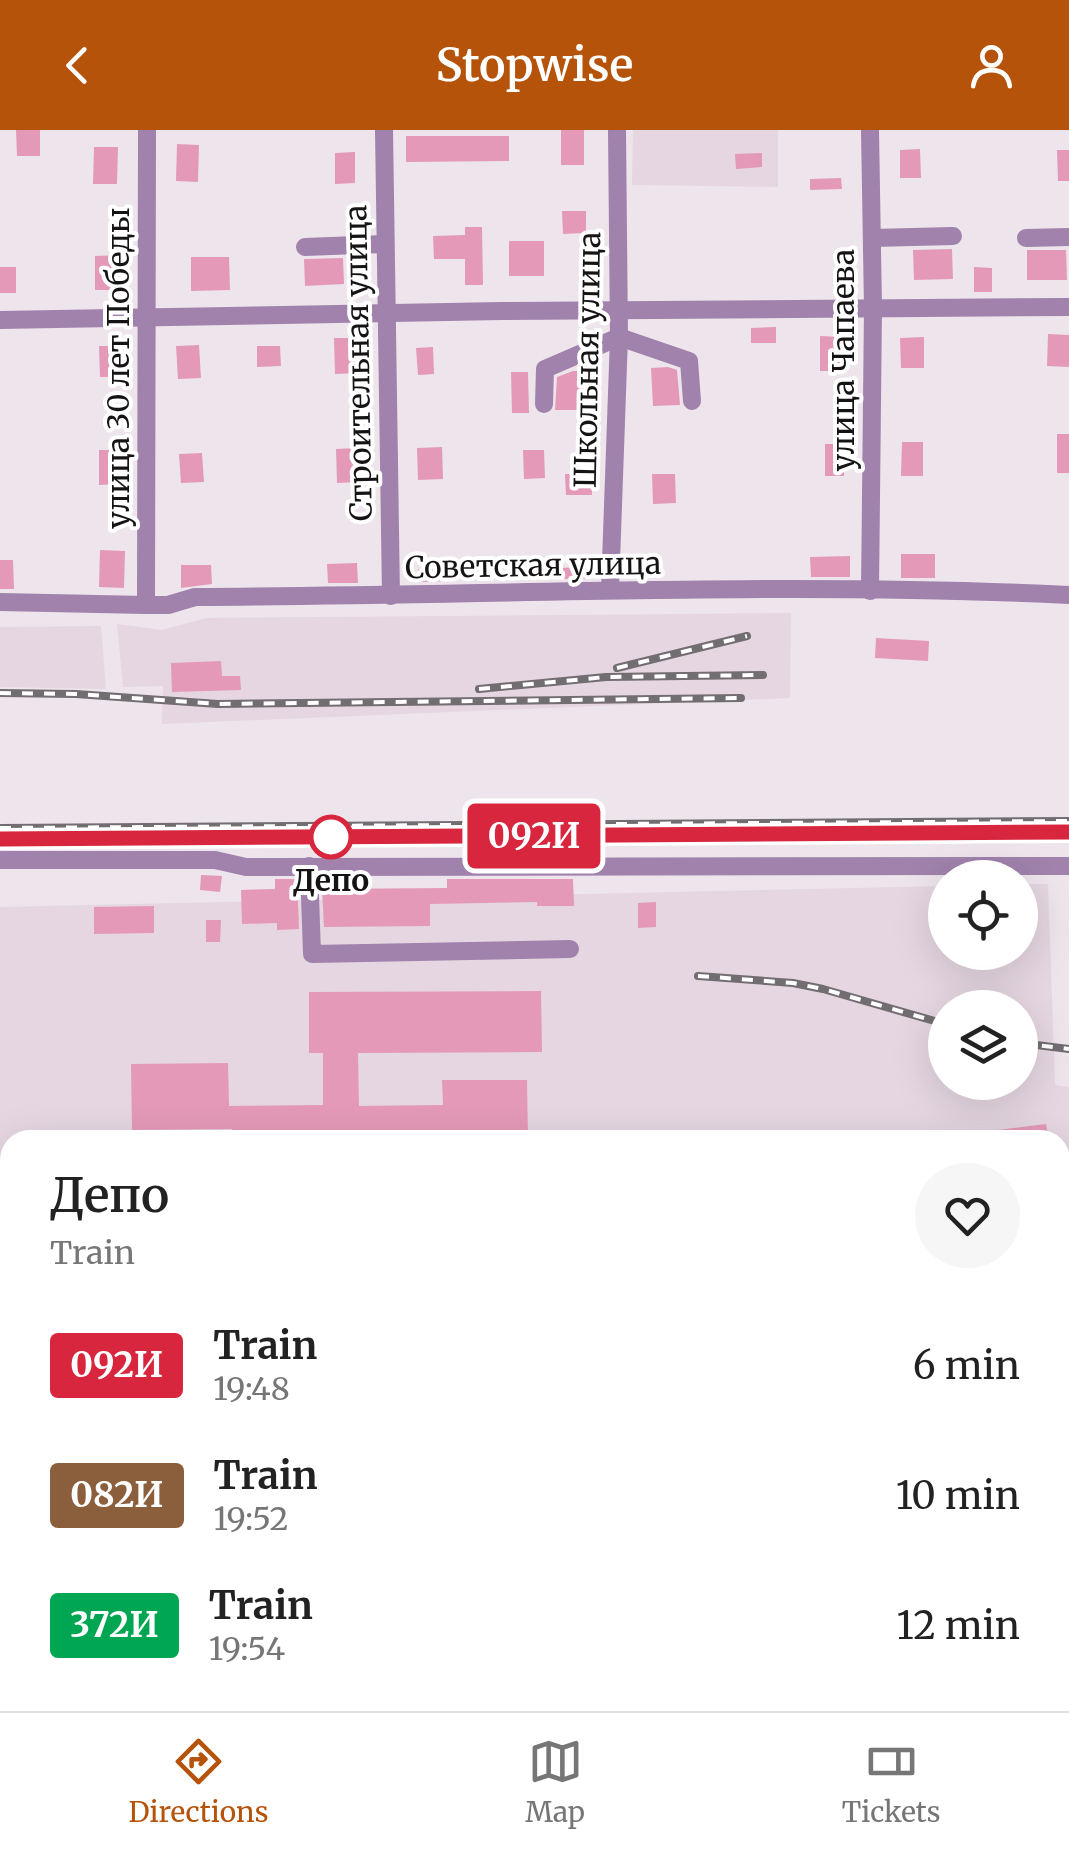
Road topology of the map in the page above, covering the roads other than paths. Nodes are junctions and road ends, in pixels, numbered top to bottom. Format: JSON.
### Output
{"nodes":[{"id":1,"x":147,"y":130,"type":"edge"},
{"id":2,"x":384,"y":130,"type":"edge"},
{"id":3,"x":618,"y":130,"type":"edge"},
{"id":4,"x":870,"y":130,"type":"edge"},
{"id":5,"x":954,"y":236,"type":"dead end"},
{"id":6,"x":872,"y":238,"type":"junction"},
{"id":7,"x":1026,"y":238,"type":"dead end"},
{"id":8,"x":1069,"y":238,"type":"edge"},
{"id":9,"x":384,"y":244,"type":"junction"},
{"id":10,"x":306,"y":247,"type":"dead end"},
{"id":11,"x":1069,"y":307,"type":"edge"},
{"id":12,"x":873,"y":308,"type":"junction"},
{"id":13,"x":619,"y":310,"type":"junction"},
{"id":14,"x":384,"y":313,"type":"junction"},
{"id":15,"x":148,"y":317,"type":"junction"},
{"id":16,"x":0,"y":320,"type":"edge"},
{"id":17,"x":619,"y":337,"type":"junction"},
{"id":18,"x":692,"y":401,"type":"dead end"},
{"id":19,"x":544,"y":404,"type":"dead end"},
{"id":20,"x":610,"y":590,"type":"junction"},
{"id":21,"x":870,"y":591,"type":"junction"},
{"id":22,"x":1069,"y":594,"type":"edge"},
{"id":23,"x":390,"y":596,"type":"junction"},
{"id":24,"x":0,"y":602,"type":"edge"},
{"id":25,"x":146,"y":606,"type":"junction"},
{"id":26,"x":0,"y":860,"type":"edge"},
{"id":27,"x":309,"y":866,"type":"junction"},
{"id":28,"x":1069,"y":866,"type":"edge"},
{"id":29,"x":570,"y":949,"type":"dead end"}],
"edges":[{"from":1,"to":15,"type":"street","name":"улица 30 лет Победы"},
{"from":2,"to":9,"type":"street","name":"Строительная улица"},
{"from":3,"to":13,"type":"street","name":"Школьная улица"},
{"from":4,"to":6,"type":"street","name":"улица Чапаева"},
{"from":5,"to":6,"type":"street"},
{"from":6,"to":12,"type":"street","name":"улица Чапаева"},
{"from":7,"to":8,"type":"street"},
{"from":9,"to":10,"type":"street"},
{"from":9,"to":14,"type":"street","name":"Строительная улица"},
{"from":11,"to":12,"type":"street"},
{"from":12,"to":13,"type":"street"},
{"from":12,"to":21,"type":"street","name":"улица Чапаева"},
{"from":13,"to":14,"type":"street"},
{"from":13,"to":17,"type":"street","name":"Школьная улица"},
{"from":14,"to":15,"type":"street"},
{"from":14,"to":23,"type":"street","name":"Строительная улица"},
{"from":15,"to":16,"type":"street"},
{"from":15,"to":25,"type":"street","name":"улица 30 лет Победы"},
{"from":17,"to":18,"type":"street"},
{"from":17,"to":19,"type":"street"},
{"from":17,"to":20,"type":"street","name":"Школьная улица"},
{"from":20,"to":21,"type":"street","name":"Советская улица"},
{"from":20,"to":23,"type":"street","name":"Советская улица"},
{"from":21,"to":22,"type":"street","name":"Советская улица"},
{"from":23,"to":25,"type":"street","name":"Советская улица"},
{"from":24,"to":25,"type":"street","name":"Советская улица"},
{"from":26,"to":27,"type":"street"},
{"from":27,"to":28,"type":"street"},
{"from":27,"to":29,"type":"street"}]}
